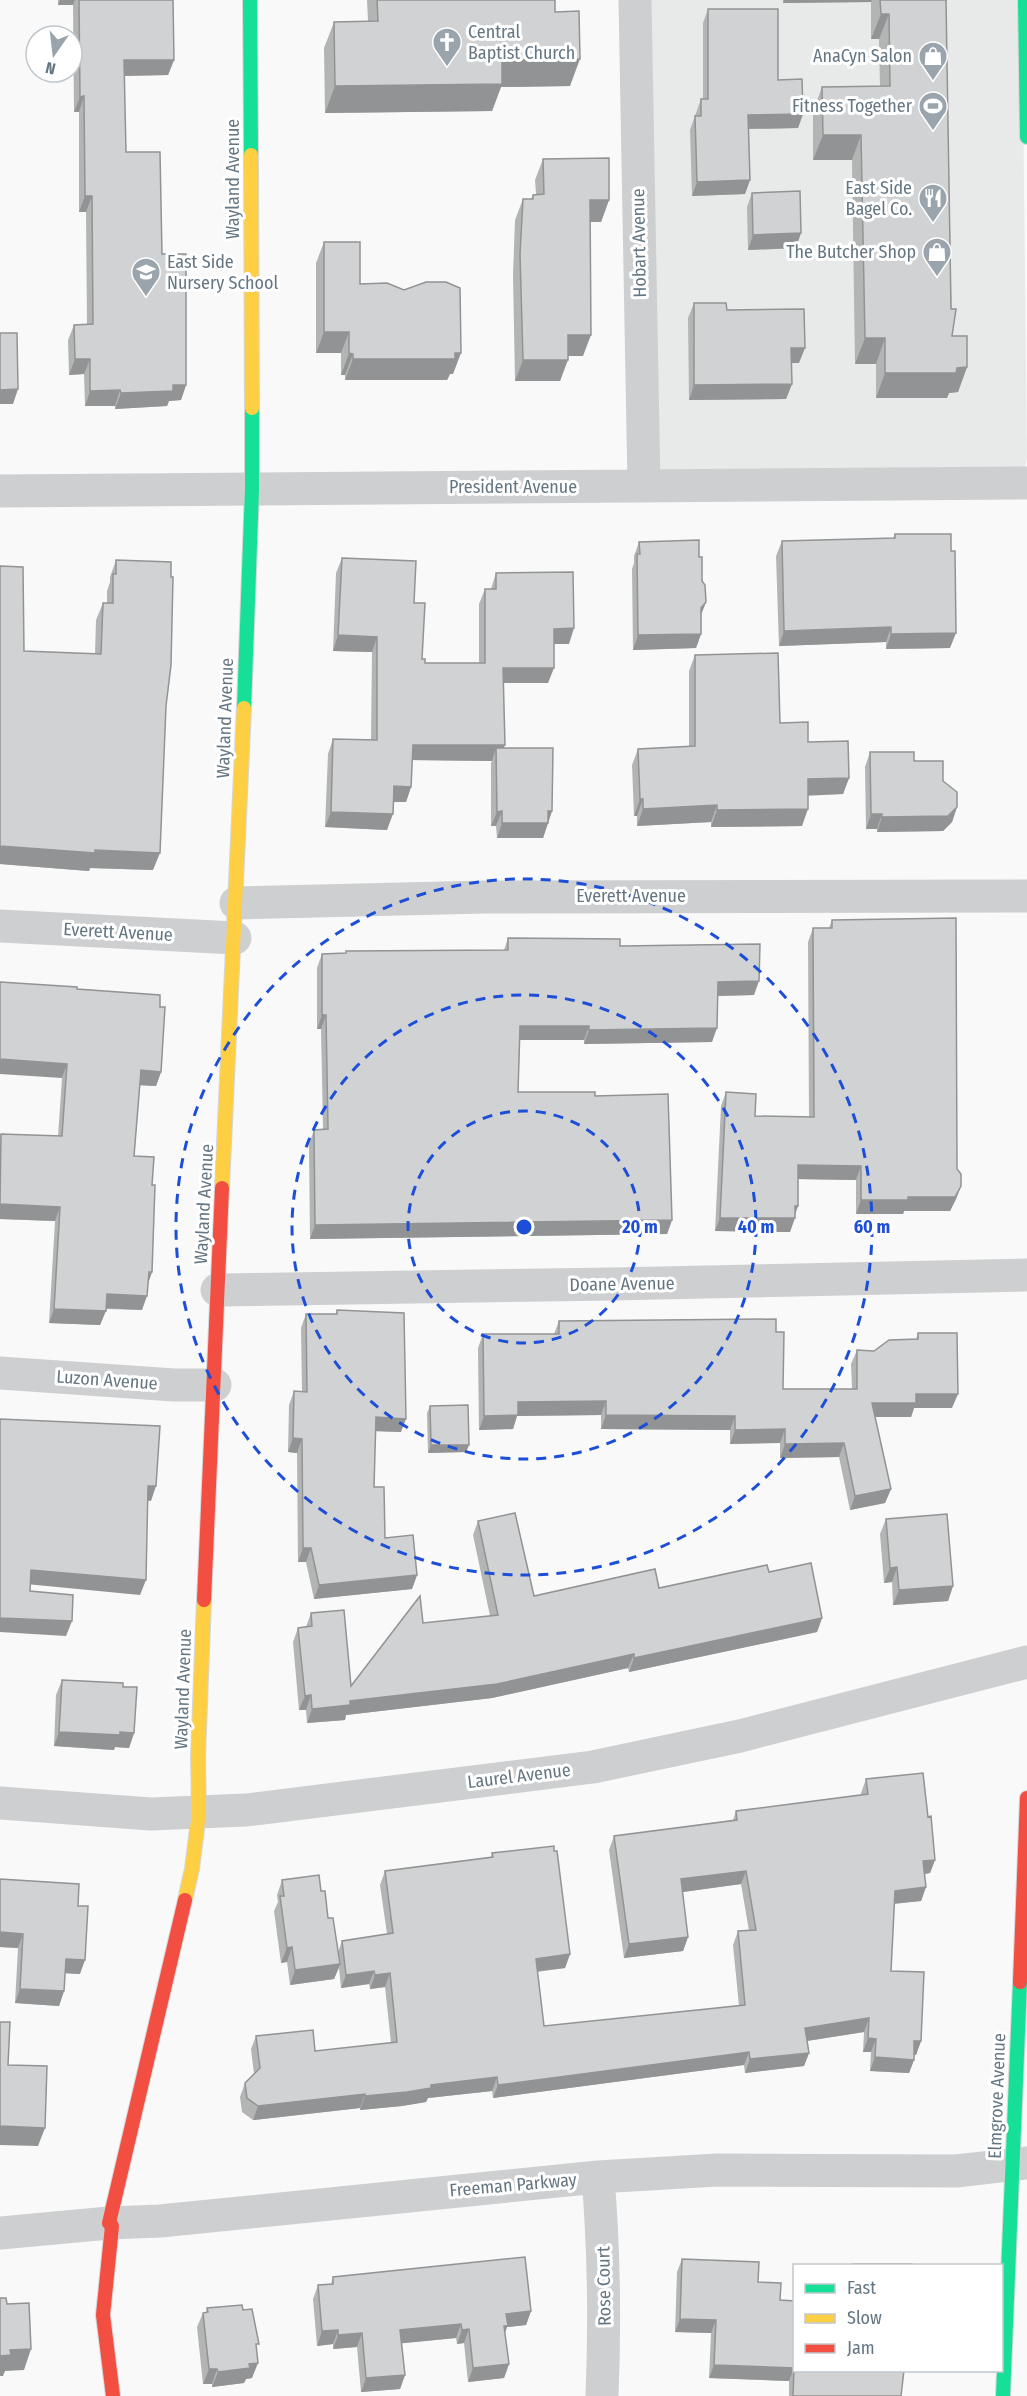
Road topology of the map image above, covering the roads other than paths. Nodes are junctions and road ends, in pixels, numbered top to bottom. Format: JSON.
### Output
{"nodes":[{"id":1,"x":250,"y":0,"type":"edge"},
{"id":2,"x":634,"y":0,"type":"edge"},
{"id":3,"x":1025,"y":0,"type":"edge"},
{"id":4,"x":1027,"y":137,"type":"edge"},
{"id":5,"x":1027,"y":483,"type":"edge"},
{"id":6,"x":644,"y":486,"type":"junction"},
{"id":7,"x":252,"y":489,"type":"junction"},
{"id":8,"x":0,"y":491,"type":"edge"},
{"id":9,"x":1027,"y":896,"type":"edge"},
{"id":10,"x":236,"y":903,"type":"junction"},
{"id":11,"x":0,"y":926,"type":"edge"},
{"id":12,"x":235,"y":938,"type":"junction"},
{"id":13,"x":1027,"y":1275,"type":"edge"},
{"id":14,"x":218,"y":1290,"type":"junction"},
{"id":15,"x":0,"y":1372,"type":"edge"},
{"id":16,"x":215,"y":1385,"type":"junction"},
{"id":17,"x":1027,"y":1662,"type":"edge"},
{"id":18,"x":1027,"y":1798,"type":"edge"},
{"id":19,"x":0,"y":1803,"type":"edge"},
{"id":20,"x":199,"y":1813,"type":"junction"},
{"id":21,"x":1023,"y":2011,"type":"edge"},
{"id":22,"x":1019,"y":2164,"type":"edge"},
{"id":23,"x":598,"y":2177,"type":"junction"},
{"id":24,"x":108,"y":2223,"type":"junction"},
{"id":25,"x":0,"y":2233,"type":"edge"},
{"id":26,"x":113,"y":2396,"type":"edge"},
{"id":27,"x":602,"y":2396,"type":"edge"},
{"id":28,"x":1003,"y":2396,"type":"edge"}],
"edges":[{"from":1,"to":7,"type":"street","name":"Wayland Avenue"},
{"from":2,"to":6,"type":"street","name":"Hobart Avenue"},
{"from":3,"to":4,"type":"street"},
{"from":5,"to":6,"type":"street","name":"President Avenue"},
{"from":6,"to":7,"type":"street","name":"President Avenue"},
{"from":7,"to":8,"type":"street","name":"President Avenue"},
{"from":7,"to":10,"type":"street","name":"Wayland Avenue"},
{"from":9,"to":10,"type":"street","name":"Everett Avenue"},
{"from":10,"to":12,"type":"street","name":"Wayland Avenue"},
{"from":11,"to":12,"type":"street","name":"Everett Avenue"},
{"from":12,"to":14,"type":"street","name":"Wayland Avenue"},
{"from":13,"to":14,"type":"street","name":"Doane Avenue"},
{"from":14,"to":16,"type":"street","name":"Wayland Avenue"},
{"from":15,"to":16,"type":"street","name":"Luzon Avenue"},
{"from":16,"to":20,"type":"street","name":"Wayland Avenue"},
{"from":17,"to":20,"type":"street","name":"Laurel Avenue"},
{"from":18,"to":21,"type":"street","name":"Elmgrove Avenue"},
{"from":19,"to":20,"type":"street","name":"Laurel Avenue"},
{"from":20,"to":24,"type":"street","name":"Wayland Avenue"},
{"from":21,"to":22,"type":"street","name":"Elmgrove Avenue"},
{"from":22,"to":23,"type":"street","name":"Freeman Parkway"},
{"from":22,"to":28,"type":"street","name":"Elmgrove Avenue"},
{"from":23,"to":24,"type":"street","name":"Freeman Parkway"},
{"from":23,"to":27,"type":"street","name":"Rose Court"},
{"from":24,"to":25,"type":"street","name":"Freeman Parkway"},
{"from":24,"to":26,"type":"street","name":"Wayland Avenue"}]}
